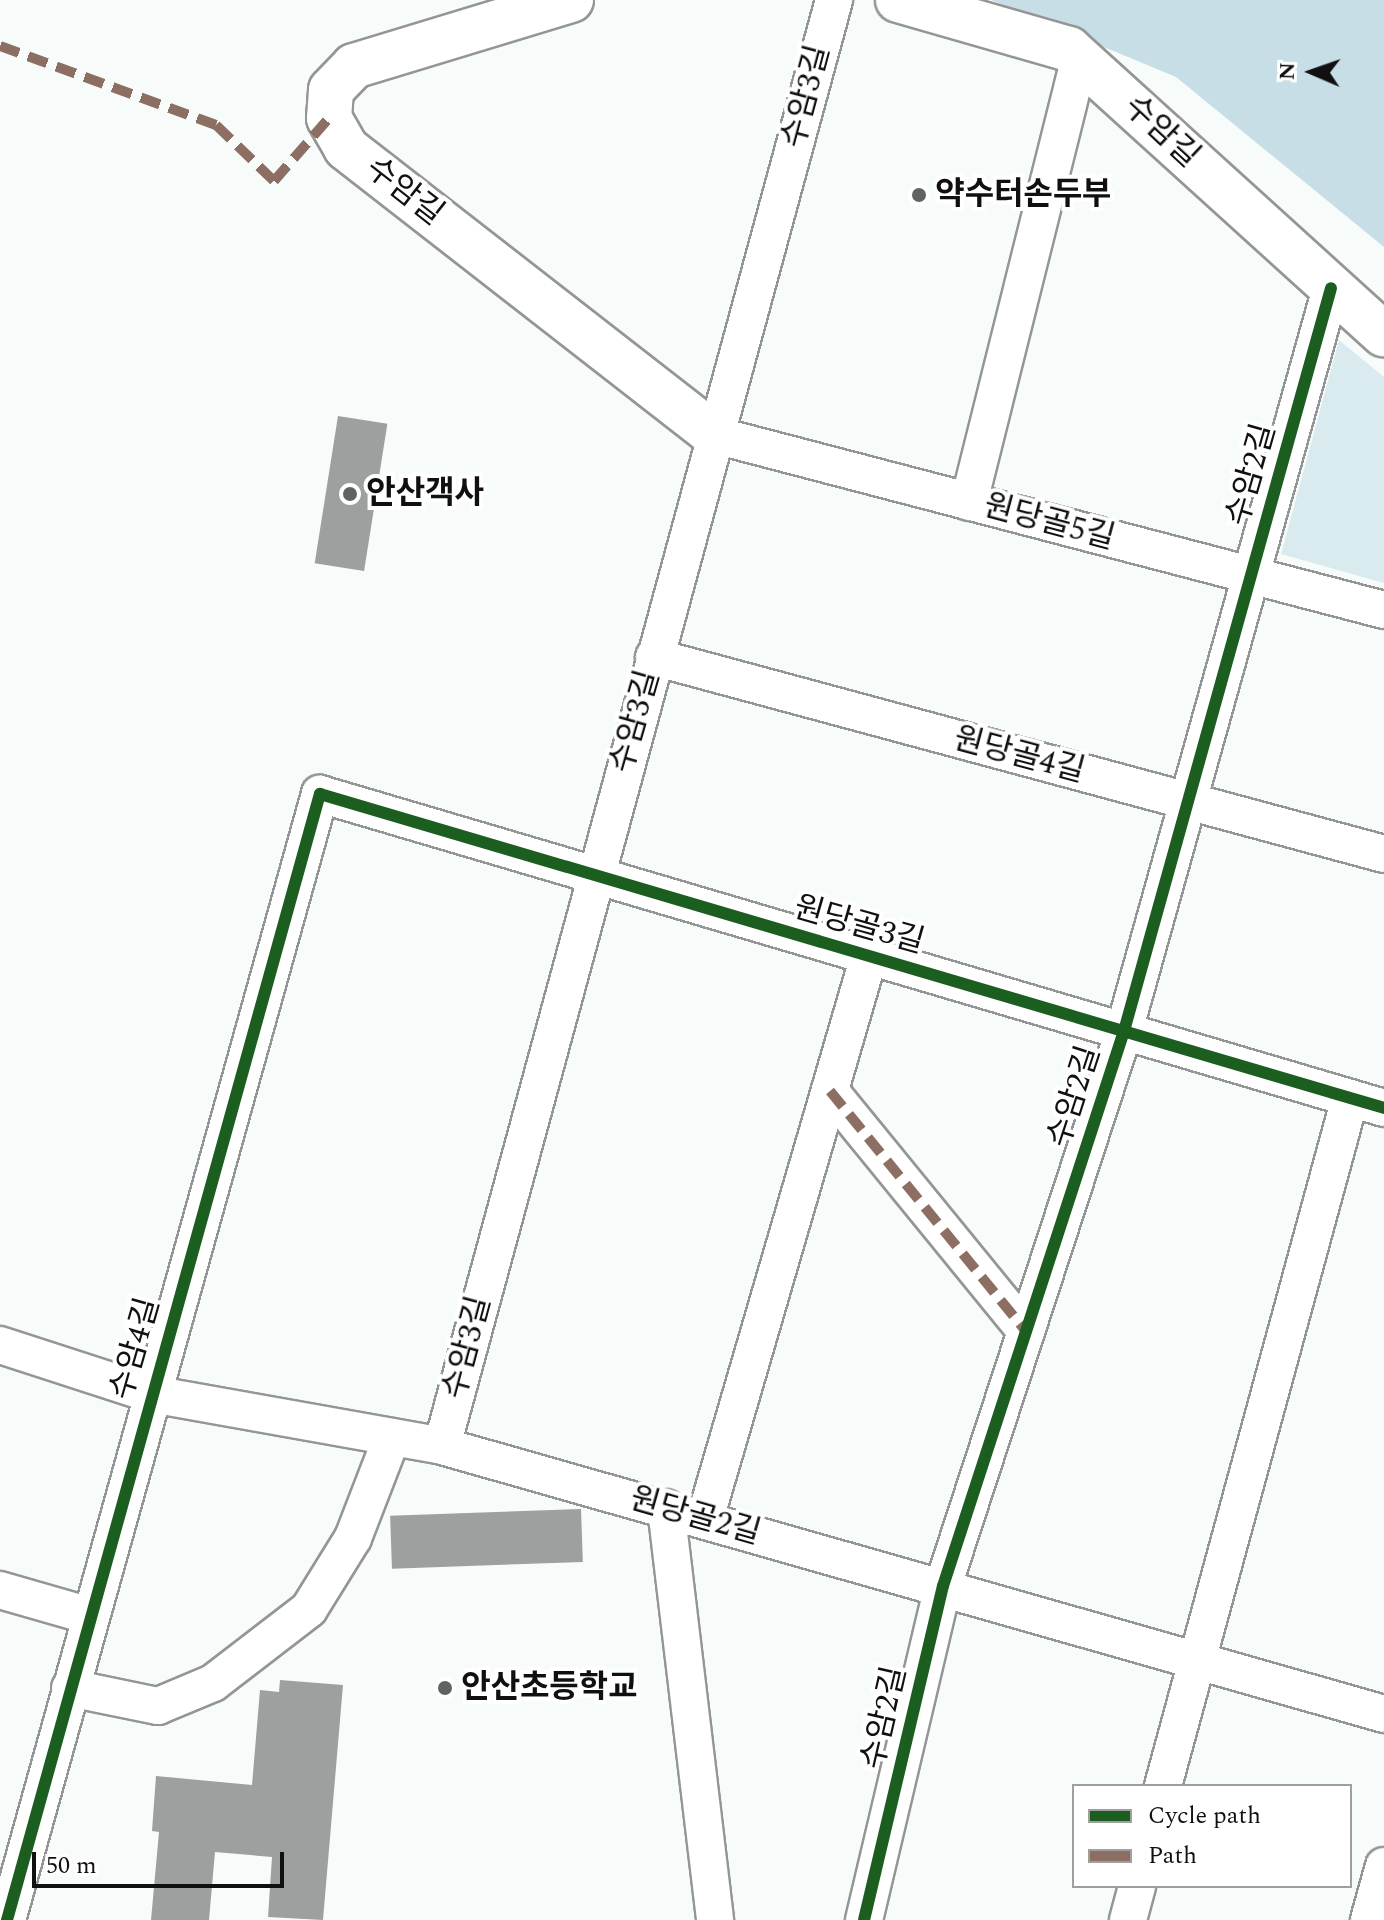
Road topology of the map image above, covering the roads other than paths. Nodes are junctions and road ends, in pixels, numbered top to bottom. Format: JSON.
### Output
{"nodes":[{"id":1,"x":571,"y":0,"type":"edge"},
{"id":2,"x":834,"y":0,"type":"edge"},
{"id":3,"x":898,"y":0,"type":"edge"},
{"id":4,"x":1080,"y":58,"type":"junction"},
{"id":5,"x":1331,"y":288,"type":"junction"},
{"id":6,"x":1384,"y":335,"type":"edge"},
{"id":7,"x":715,"y":435,"type":"junction"},
{"id":8,"x":969,"y":502,"type":"junction"},
{"id":9,"x":1251,"y":576,"type":"junction"},
{"id":10,"x":1384,"y":610,"type":"edge"},
{"id":11,"x":654,"y":657,"type":"junction"},
{"id":12,"x":320,"y":794,"type":"joint"},
{"id":13,"x":1188,"y":801,"type":"junction"},
{"id":14,"x":1384,"y":854,"type":"edge"},
{"id":15,"x":594,"y":875,"type":"junction"},
{"id":16,"x":869,"y":956,"type":"junction"},
{"id":17,"x":1124,"y":1031,"type":"junction"},
{"id":18,"x":830,"y":1091,"type":"junction"},
{"id":19,"x":1350,"y":1098,"type":"junction"},
{"id":20,"x":1384,"y":1108,"type":"edge"},
{"id":21,"x":1026,"y":1331,"type":"junction"},
{"id":22,"x":0,"y":1345,"type":"edge"},
{"id":23,"x":151,"y":1394,"type":"junction"},
{"id":24,"x":392,"y":1437,"type":"junction"},
{"id":25,"x":442,"y":1446,"type":"junction"},
{"id":26,"x":666,"y":1508,"type":"junction"},
{"id":27,"x":705,"y":1519,"type":"junction"},
{"id":28,"x":943,"y":1586,"type":"junction"},
{"id":29,"x":0,"y":1590,"type":"edge"},
{"id":30,"x":90,"y":1616,"type":"junction"},
{"id":31,"x":1196,"y":1662,"type":"junction"},
{"id":32,"x":70,"y":1688,"type":"junction"},
{"id":33,"x":1384,"y":1714,"type":"edge"},
{"id":34,"x":1164,"y":1784,"type":"edge"},
{"id":35,"x":10,"y":1865,"type":"edge"},
{"id":36,"x":1384,"y":1866,"type":"edge"},
{"id":37,"x":1136,"y":1888,"type":"edge"},
{"id":38,"x":7,"y":1920,"type":"edge"},
{"id":39,"x":715,"y":1920,"type":"edge"},
{"id":40,"x":864,"y":1920,"type":"edge"},
{"id":41,"x":1128,"y":1920,"type":"edge"},
{"id":42,"x":1369,"y":1920,"type":"edge"}],
"edges":[{"from":1,"to":7,"type":"street","name":"수암길"},
{"from":2,"to":7,"type":"street","name":"수암3길"},
{"from":3,"to":4,"type":"street","name":"수암길"},
{"from":4,"to":5,"type":"street","name":"수암길"},
{"from":4,"to":8,"type":"street"},
{"from":5,"to":6,"type":"street","name":"수암길"},
{"from":5,"to":9,"type":"street","name":"수암2길"},
{"from":7,"to":8,"type":"street","name":"원당골5길"},
{"from":7,"to":11,"type":"street","name":"수암3길"},
{"from":8,"to":9,"type":"street","name":"원당골5길"},
{"from":9,"to":10,"type":"street","name":"원당골5길"},
{"from":9,"to":13,"type":"street","name":"수암2길"},
{"from":11,"to":13,"type":"street","name":"원당골4길"},
{"from":11,"to":15,"type":"street","name":"수암3길"},
{"from":12,"to":15,"type":"street","name":"원당골3길"},
{"from":12,"to":23,"type":"street","name":"수암4길"},
{"from":13,"to":14,"type":"street","name":"원당골4길"},
{"from":13,"to":17,"type":"street","name":"수암2길"},
{"from":15,"to":16,"type":"street","name":"원당골3길"},
{"from":15,"to":25,"type":"street","name":"수암3길"},
{"from":16,"to":17,"type":"street","name":"원당골3길"},
{"from":16,"to":18,"type":"street"},
{"from":17,"to":19,"type":"street","name":"원당골3길"},
{"from":17,"to":21,"type":"street","name":"수암2길"},
{"from":18,"to":21,"type":"street"},
{"from":18,"to":27,"type":"street"},
{"from":19,"to":20,"type":"street","name":"원당골3길"},
{"from":19,"to":31,"type":"street"},
{"from":21,"to":28,"type":"street","name":"수암2길"},
{"from":22,"to":23,"type":"street","name":"원당골2길"},
{"from":23,"to":24,"type":"street","name":"원당골2길"},
{"from":23,"to":30,"type":"street","name":"수암4길"},
{"from":24,"to":25,"type":"street","name":"원당골2길"},
{"from":24,"to":32,"type":"street"},
{"from":25,"to":26,"type":"street","name":"원당골2길"},
{"from":26,"to":27,"type":"street","name":"원당골2길"},
{"from":26,"to":39,"type":"street"},
{"from":27,"to":28,"type":"street","name":"원당골2길"},
{"from":28,"to":31,"type":"street","name":"원당골2길"},
{"from":28,"to":40,"type":"street","name":"수암2길"},
{"from":29,"to":30,"type":"street"},
{"from":30,"to":32,"type":"street","name":"수암4길"},
{"from":31,"to":33,"type":"street","name":"원당골2길"},
{"from":31,"to":34,"type":"street"},
{"from":32,"to":35,"type":"street","name":"수암4길"},
{"from":35,"to":38,"type":"street","name":"수암4길"},
{"from":36,"to":42,"type":"street"},
{"from":37,"to":41,"type":"street"}]}
